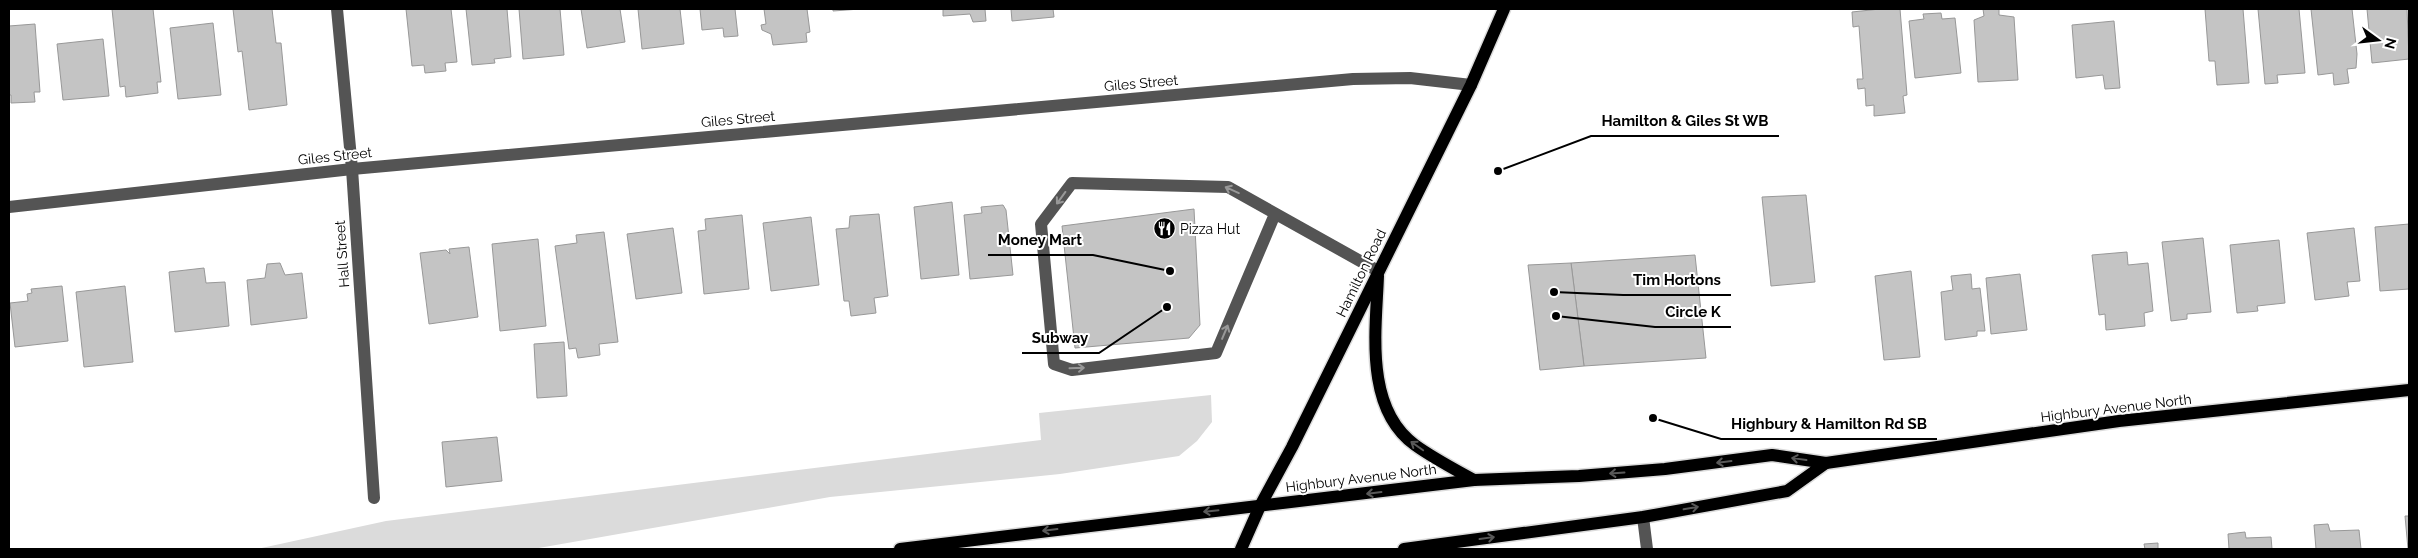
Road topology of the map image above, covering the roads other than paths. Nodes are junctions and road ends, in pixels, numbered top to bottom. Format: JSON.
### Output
{"nodes":[{"id":1,"x":337,"y":9,"type":"edge"},
{"id":2,"x":1504,"y":9,"type":"edge"},
{"id":3,"x":1471,"y":85,"type":"junction"},
{"id":4,"x":352,"y":169,"type":"junction"},
{"id":5,"x":9,"y":207,"type":"edge"},
{"id":6,"x":1275,"y":214,"type":"junction"},
{"id":7,"x":1378,"y":271,"type":"junction"},
{"id":8,"x":2409,"y":390,"type":"edge"},
{"id":9,"x":1826,"y":463,"type":"junction"},
{"id":10,"x":1474,"y":480,"type":"junction"},
{"id":11,"x":374,"y":498,"type":"dead end"},
{"id":12,"x":1260,"y":506,"type":"junction"},
{"id":13,"x":1643,"y":517,"type":"junction"},
{"id":14,"x":900,"y":549,"type":"edge"},
{"id":15,"x":1241,"y":549,"type":"edge"},
{"id":16,"x":1404,"y":549,"type":"edge"},
{"id":17,"x":1647,"y":549,"type":"edge"}],
"edges":[{"from":1,"to":4,"type":"street","name":"Hall Street"},
{"from":2,"to":3,"type":"main road","name":"Hamilton Road"},
{"from":3,"to":4,"type":"street","name":"Giles Street"},
{"from":3,"to":7,"type":"main road","name":"Hamilton Road"},
{"from":4,"to":5,"type":"street","name":"Giles Street"},
{"from":4,"to":11,"type":"street","name":"Hall Street"},
{"from":6,"to":6,"type":"street","one_way":true},
{"from":6,"to":7,"type":"street"},
{"from":10,"to":7,"type":"main road","one_way":true},
{"from":7,"to":12,"type":"main road","name":"Hamilton Road"},
{"from":8,"to":9,"type":"main road","name":"Highbury Avenue North"},
{"from":9,"to":10,"type":"main road","name":"Highbury Avenue North","one_way":true},
{"from":13,"to":9,"type":"main road","name":"Highbury Avenue North","one_way":true},
{"from":10,"to":12,"type":"main road","name":"Highbury Avenue North","one_way":true},
{"from":12,"to":14,"type":"main road","name":"Highbury Avenue North","one_way":true},
{"from":12,"to":15,"type":"main road","name":"Hamilton Road"},
{"from":16,"to":13,"type":"main road","name":"Highbury Avenue North","one_way":true},
{"from":13,"to":17,"type":"street"}]}
